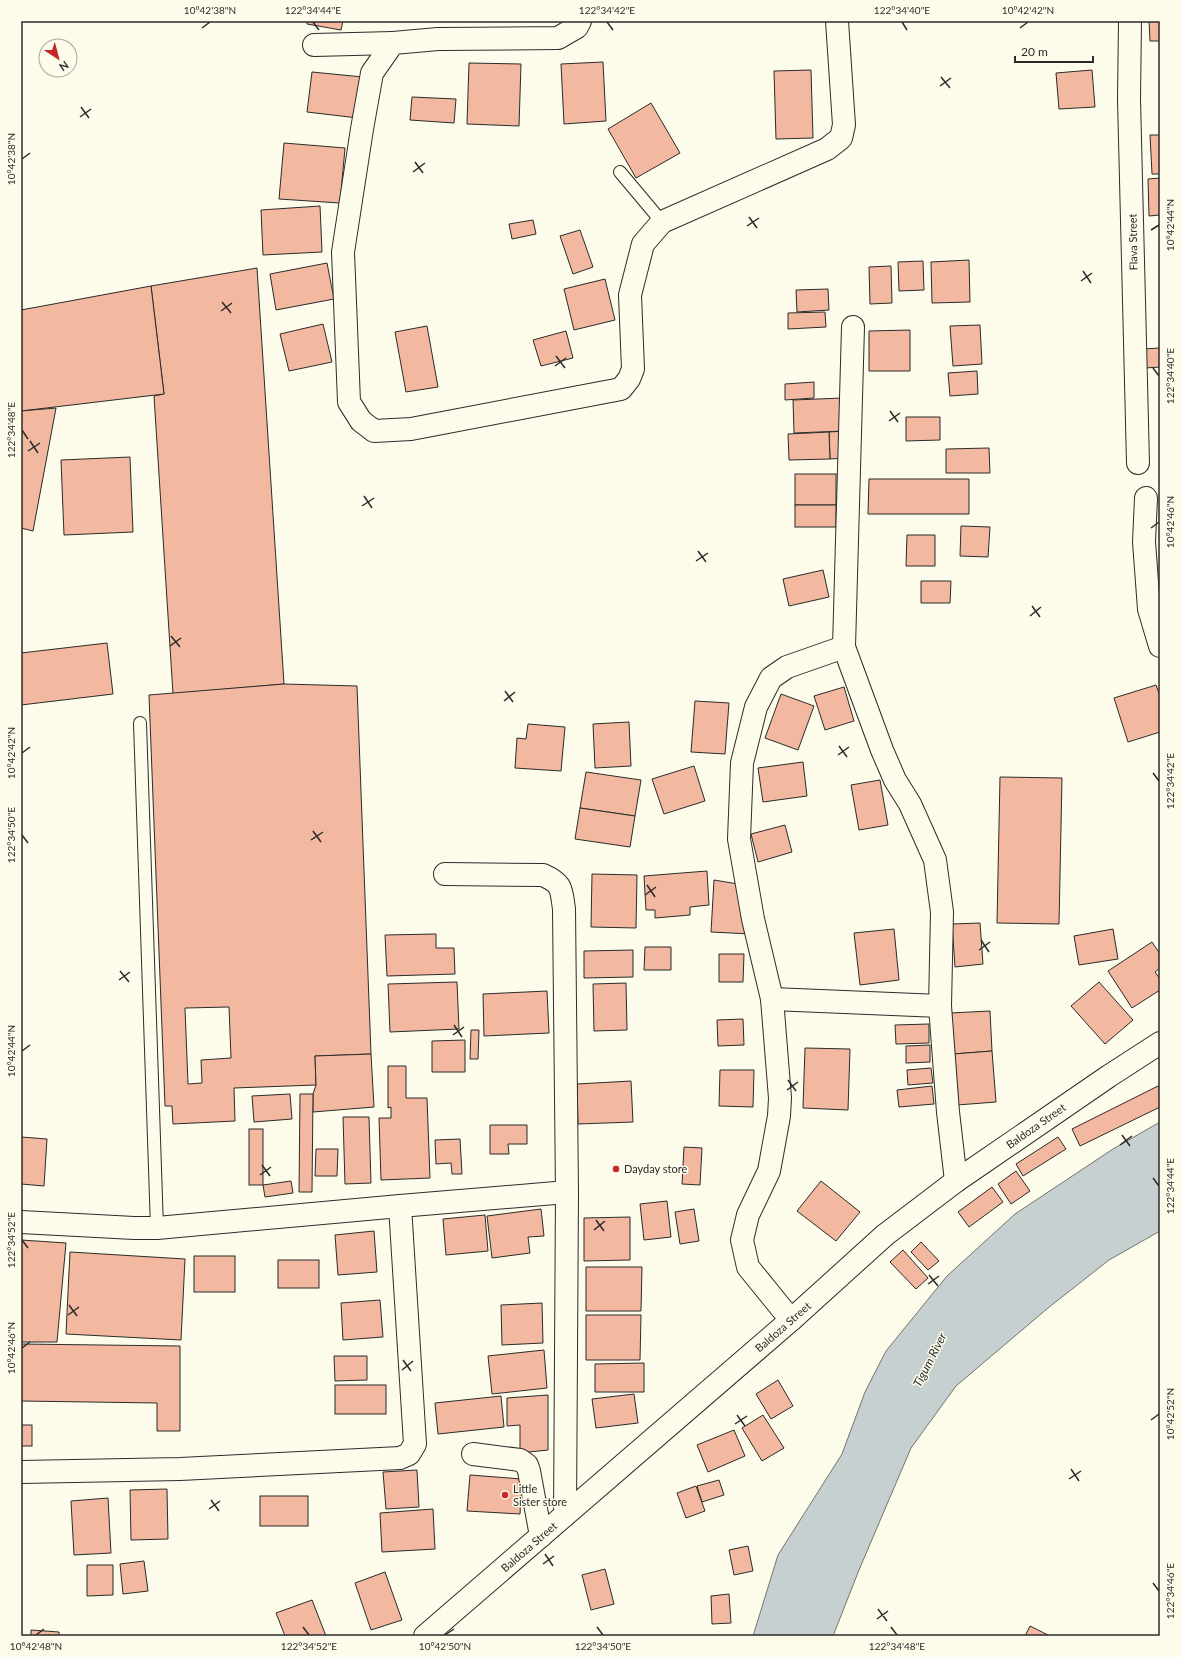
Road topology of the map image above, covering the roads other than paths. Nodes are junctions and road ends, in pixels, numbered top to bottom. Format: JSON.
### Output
{"nodes":[{"id":1,"x":580,"y":21,"type":"edge"},
{"id":2,"x":837,"y":21,"type":"edge"},
{"id":3,"x":1130,"y":21,"type":"edge"},
{"id":4,"x":393,"y":43,"type":"junction"},
{"id":5,"x":314,"y":45,"type":"dead end"},
{"id":6,"x":620,"y":172,"type":"dead end"},
{"id":7,"x":662,"y":222,"type":"junction"},
{"id":8,"x":853,"y":327,"type":"dead end"},
{"id":9,"x":1138,"y":463,"type":"dead end"},
{"id":10,"x":1146,"y":498,"type":"dead end"},
{"id":11,"x":1160,"y":646,"type":"edge"},
{"id":12,"x":844,"y":647,"type":"junction"},
{"id":13,"x":140,"y":723,"type":"dead end"},
{"id":14,"x":444,"y":874,"type":"dead end"},
{"id":15,"x":772,"y":999,"type":"junction"},
{"id":16,"x":940,"y":1006,"type":"junction"},
{"id":17,"x":1160,"y":1043,"type":"edge"},
{"id":18,"x":956,"y":1181,"type":"junction"},
{"id":19,"x":567,"y":1192,"type":"junction"},
{"id":20,"x":400,"y":1206,"type":"junction"},
{"id":21,"x":21,"y":1222,"type":"edge"},
{"id":22,"x":157,"y":1228,"type":"junction"},
{"id":23,"x":791,"y":1320,"type":"junction"},
{"id":24,"x":473,"y":1454,"type":"dead end"},
{"id":25,"x":21,"y":1472,"type":"edge"},
{"id":26,"x":565,"y":1515,"type":"junction"},
{"id":27,"x":541,"y":1536,"type":"junction"},
{"id":28,"x":425,"y":1636,"type":"edge"}],
"edges":[{"from":1,"to":4,"type":"street"},
{"from":2,"to":7,"type":"street"},
{"from":3,"to":9,"type":"street","name":"Flava Street"},
{"from":4,"to":5,"type":"street"},
{"from":4,"to":7,"type":"street"},
{"from":6,"to":7,"type":"lane"},
{"from":8,"to":12,"type":"street"},
{"from":10,"to":11,"type":"street"},
{"from":12,"to":15,"type":"street"},
{"from":12,"to":16,"type":"street"},
{"from":13,"to":22,"type":"lane"},
{"from":14,"to":19,"type":"street"},
{"from":15,"to":16,"type":"street"},
{"from":15,"to":23,"type":"street"},
{"from":16,"to":18,"type":"street"},
{"from":17,"to":18,"type":"street","name":"Baldoza Street"},
{"from":18,"to":23,"type":"street","name":"Baldoza Street"},
{"from":19,"to":20,"type":"street"},
{"from":19,"to":26,"type":"street"},
{"from":20,"to":22,"type":"street"},
{"from":20,"to":25,"type":"street"},
{"from":21,"to":22,"type":"street"},
{"from":23,"to":26,"type":"street","name":"Baldoza Street"},
{"from":24,"to":27,"type":"street"},
{"from":26,"to":27,"type":"street","name":"Baldoza Street"},
{"from":27,"to":28,"type":"street","name":"Baldoza Street"}]}
